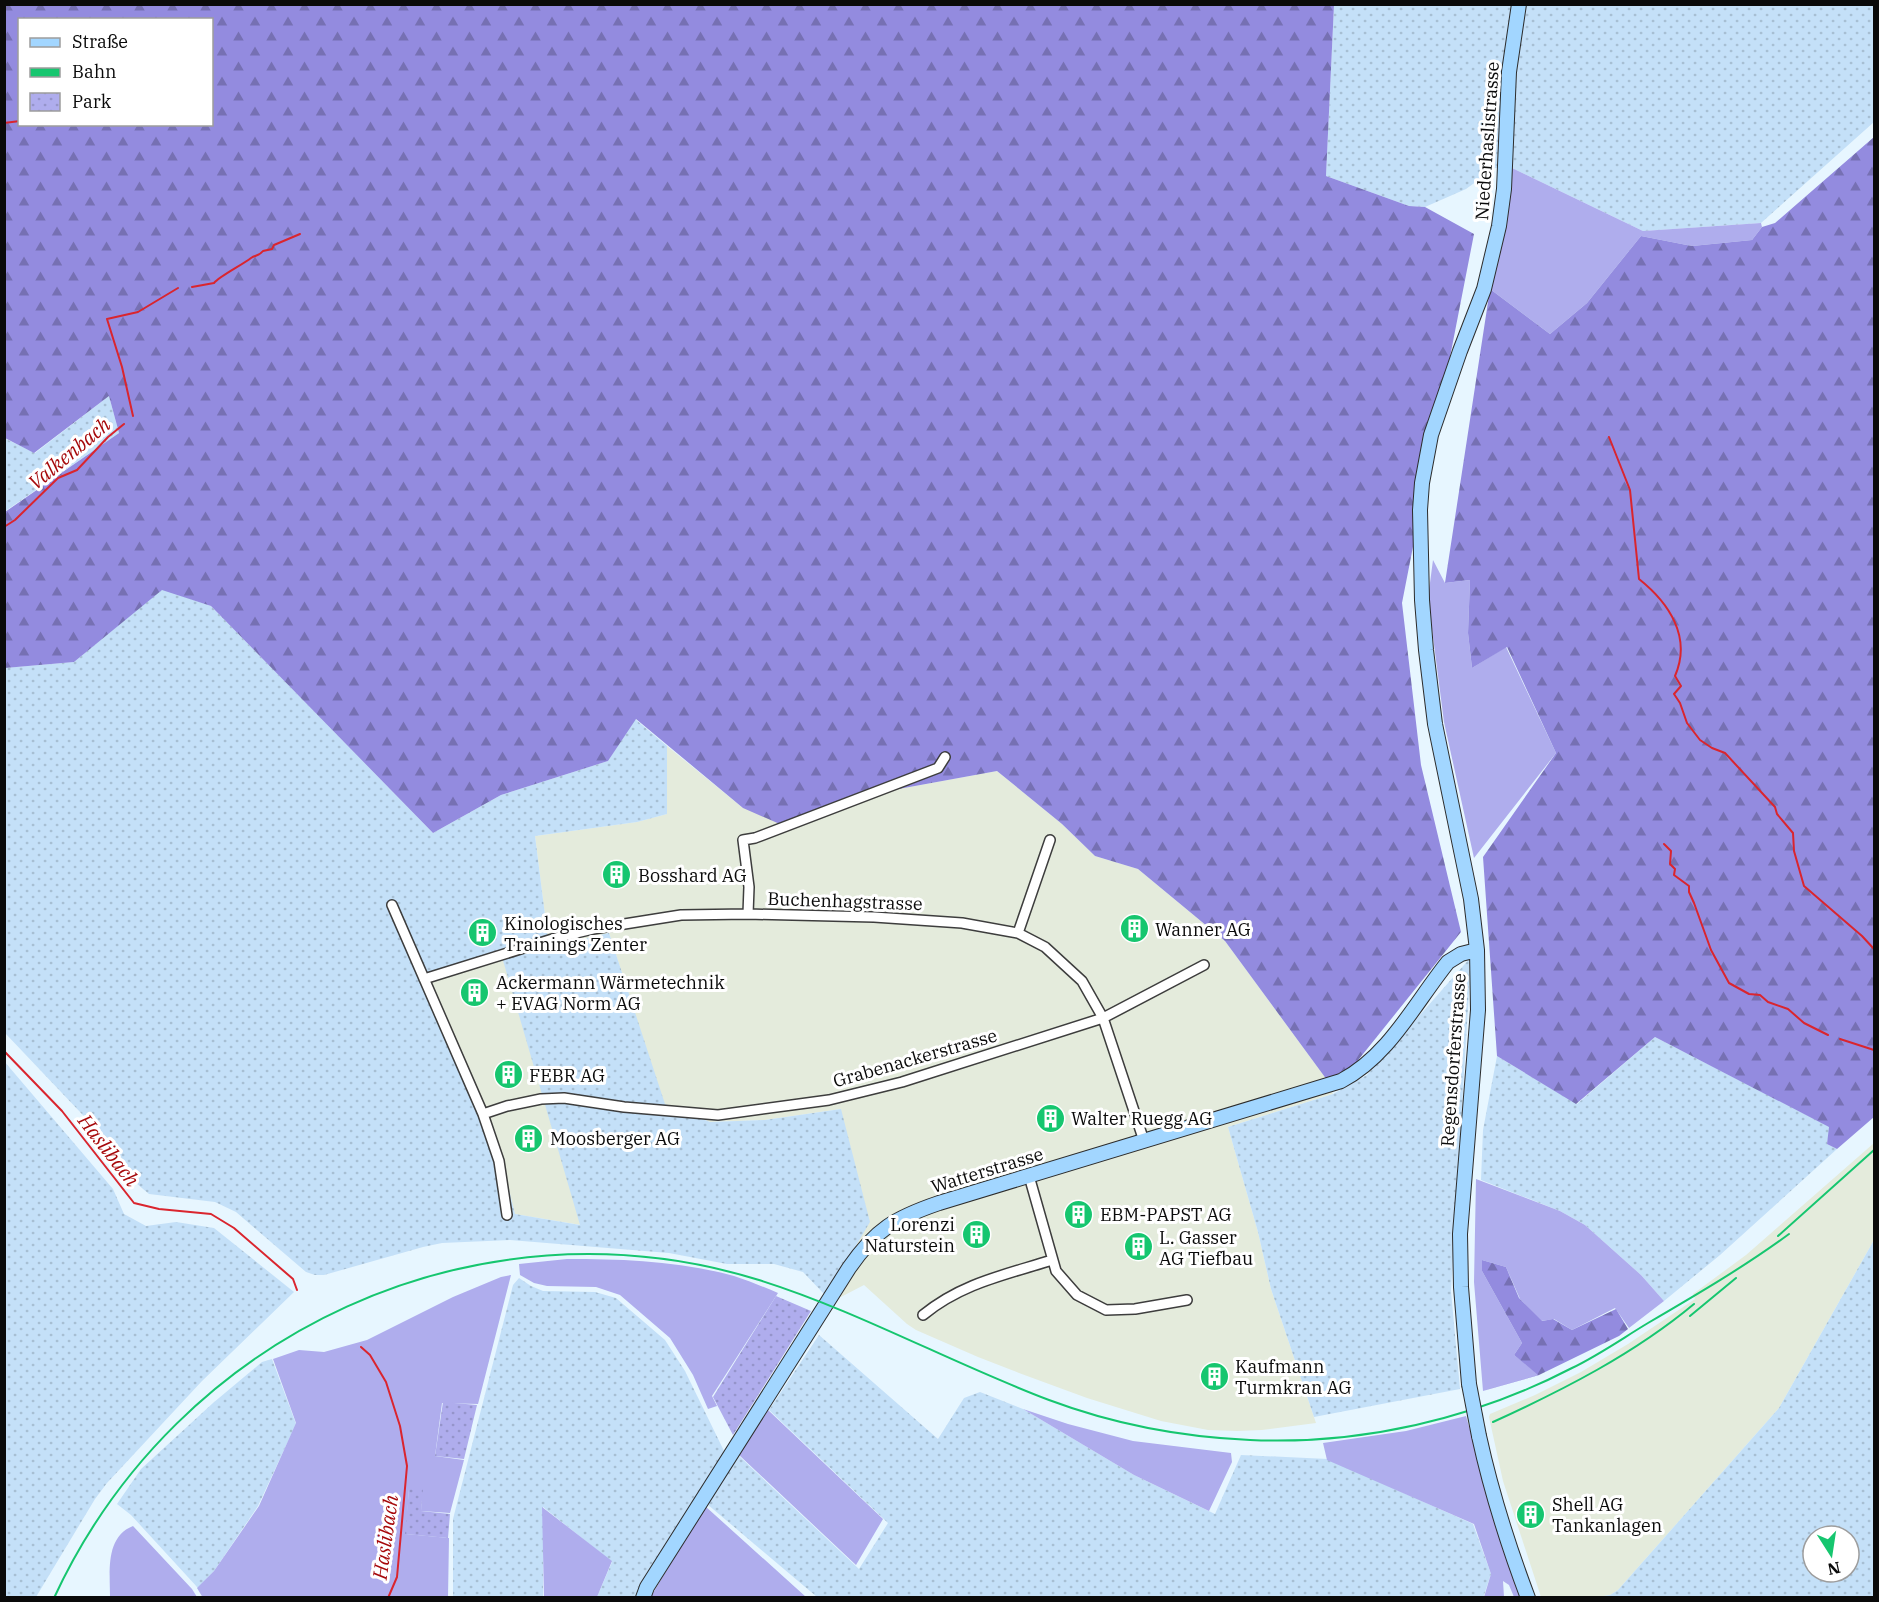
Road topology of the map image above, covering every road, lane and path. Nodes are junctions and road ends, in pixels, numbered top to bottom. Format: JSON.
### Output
{"nodes":[{"id":1,"x":1520,"y":4,"type":"edge"},
{"id":2,"x":1461,"y":347,"type":"joint"},
{"id":3,"x":945,"y":757,"type":"dead end"},
{"id":4,"x":1050,"y":840,"type":"dead end"},
{"id":5,"x":392,"y":905,"type":"dead end"},
{"id":6,"x":748,"y":914,"type":"junction"},
{"id":7,"x":1018,"y":933,"type":"junction"},
{"id":8,"x":1477,"y":950,"type":"junction"},
{"id":9,"x":1204,"y":965,"type":"dead end"},
{"id":10,"x":424,"y":979,"type":"junction"},
{"id":11,"x":1103,"y":1018,"type":"junction"},
{"id":12,"x":483,"y":1114,"type":"junction"},
{"id":13,"x":1144,"y":1141,"type":"junction"},
{"id":14,"x":1029,"y":1176,"type":"junction"},
{"id":15,"x":507,"y":1215,"type":"dead end"},
{"id":16,"x":1052,"y":1260,"type":"junction"},
{"id":17,"x":1187,"y":1300,"type":"dead end"},
{"id":18,"x":923,"y":1315,"type":"dead end"},
{"id":19,"x":643,"y":1598,"type":"edge"},
{"id":20,"x":1528,"y":1598,"type":"edge"}],
"edges":[{"from":1,"to":2,"type":"street","name":"Niederhaslistrasse"},
{"from":2,"to":8,"type":"street","name":"Regensdorferstrasse"},
{"from":3,"to":6,"type":"street"},
{"from":4,"to":7,"type":"street"},
{"from":5,"to":10,"type":"street"},
{"from":6,"to":7,"type":"street","name":"Buchenhagstrasse"},
{"from":6,"to":10,"type":"street","name":"Buchenhagstrasse"},
{"from":7,"to":11,"type":"street","name":"Buchenhagstrasse"},
{"from":8,"to":13,"type":"street","name":"Watterstrasse"},
{"from":8,"to":20,"type":"street","name":"Regensdorferstrasse","bridge":true},
{"from":9,"to":11,"type":"street","name":"Grabenackerstrasse"},
{"from":10,"to":12,"type":"street"},
{"from":11,"to":12,"type":"street","name":"Grabenackerstrasse"},
{"from":11,"to":13,"type":"street","name":"Buchenhagstrasse"},
{"from":12,"to":15,"type":"street"},
{"from":13,"to":14,"type":"street","name":"Watterstrasse"},
{"from":14,"to":16,"type":"street"},
{"from":14,"to":19,"type":"street","name":"Watterstrasse"},
{"from":16,"to":17,"type":"street"},
{"from":16,"to":18,"type":"street"}]}
